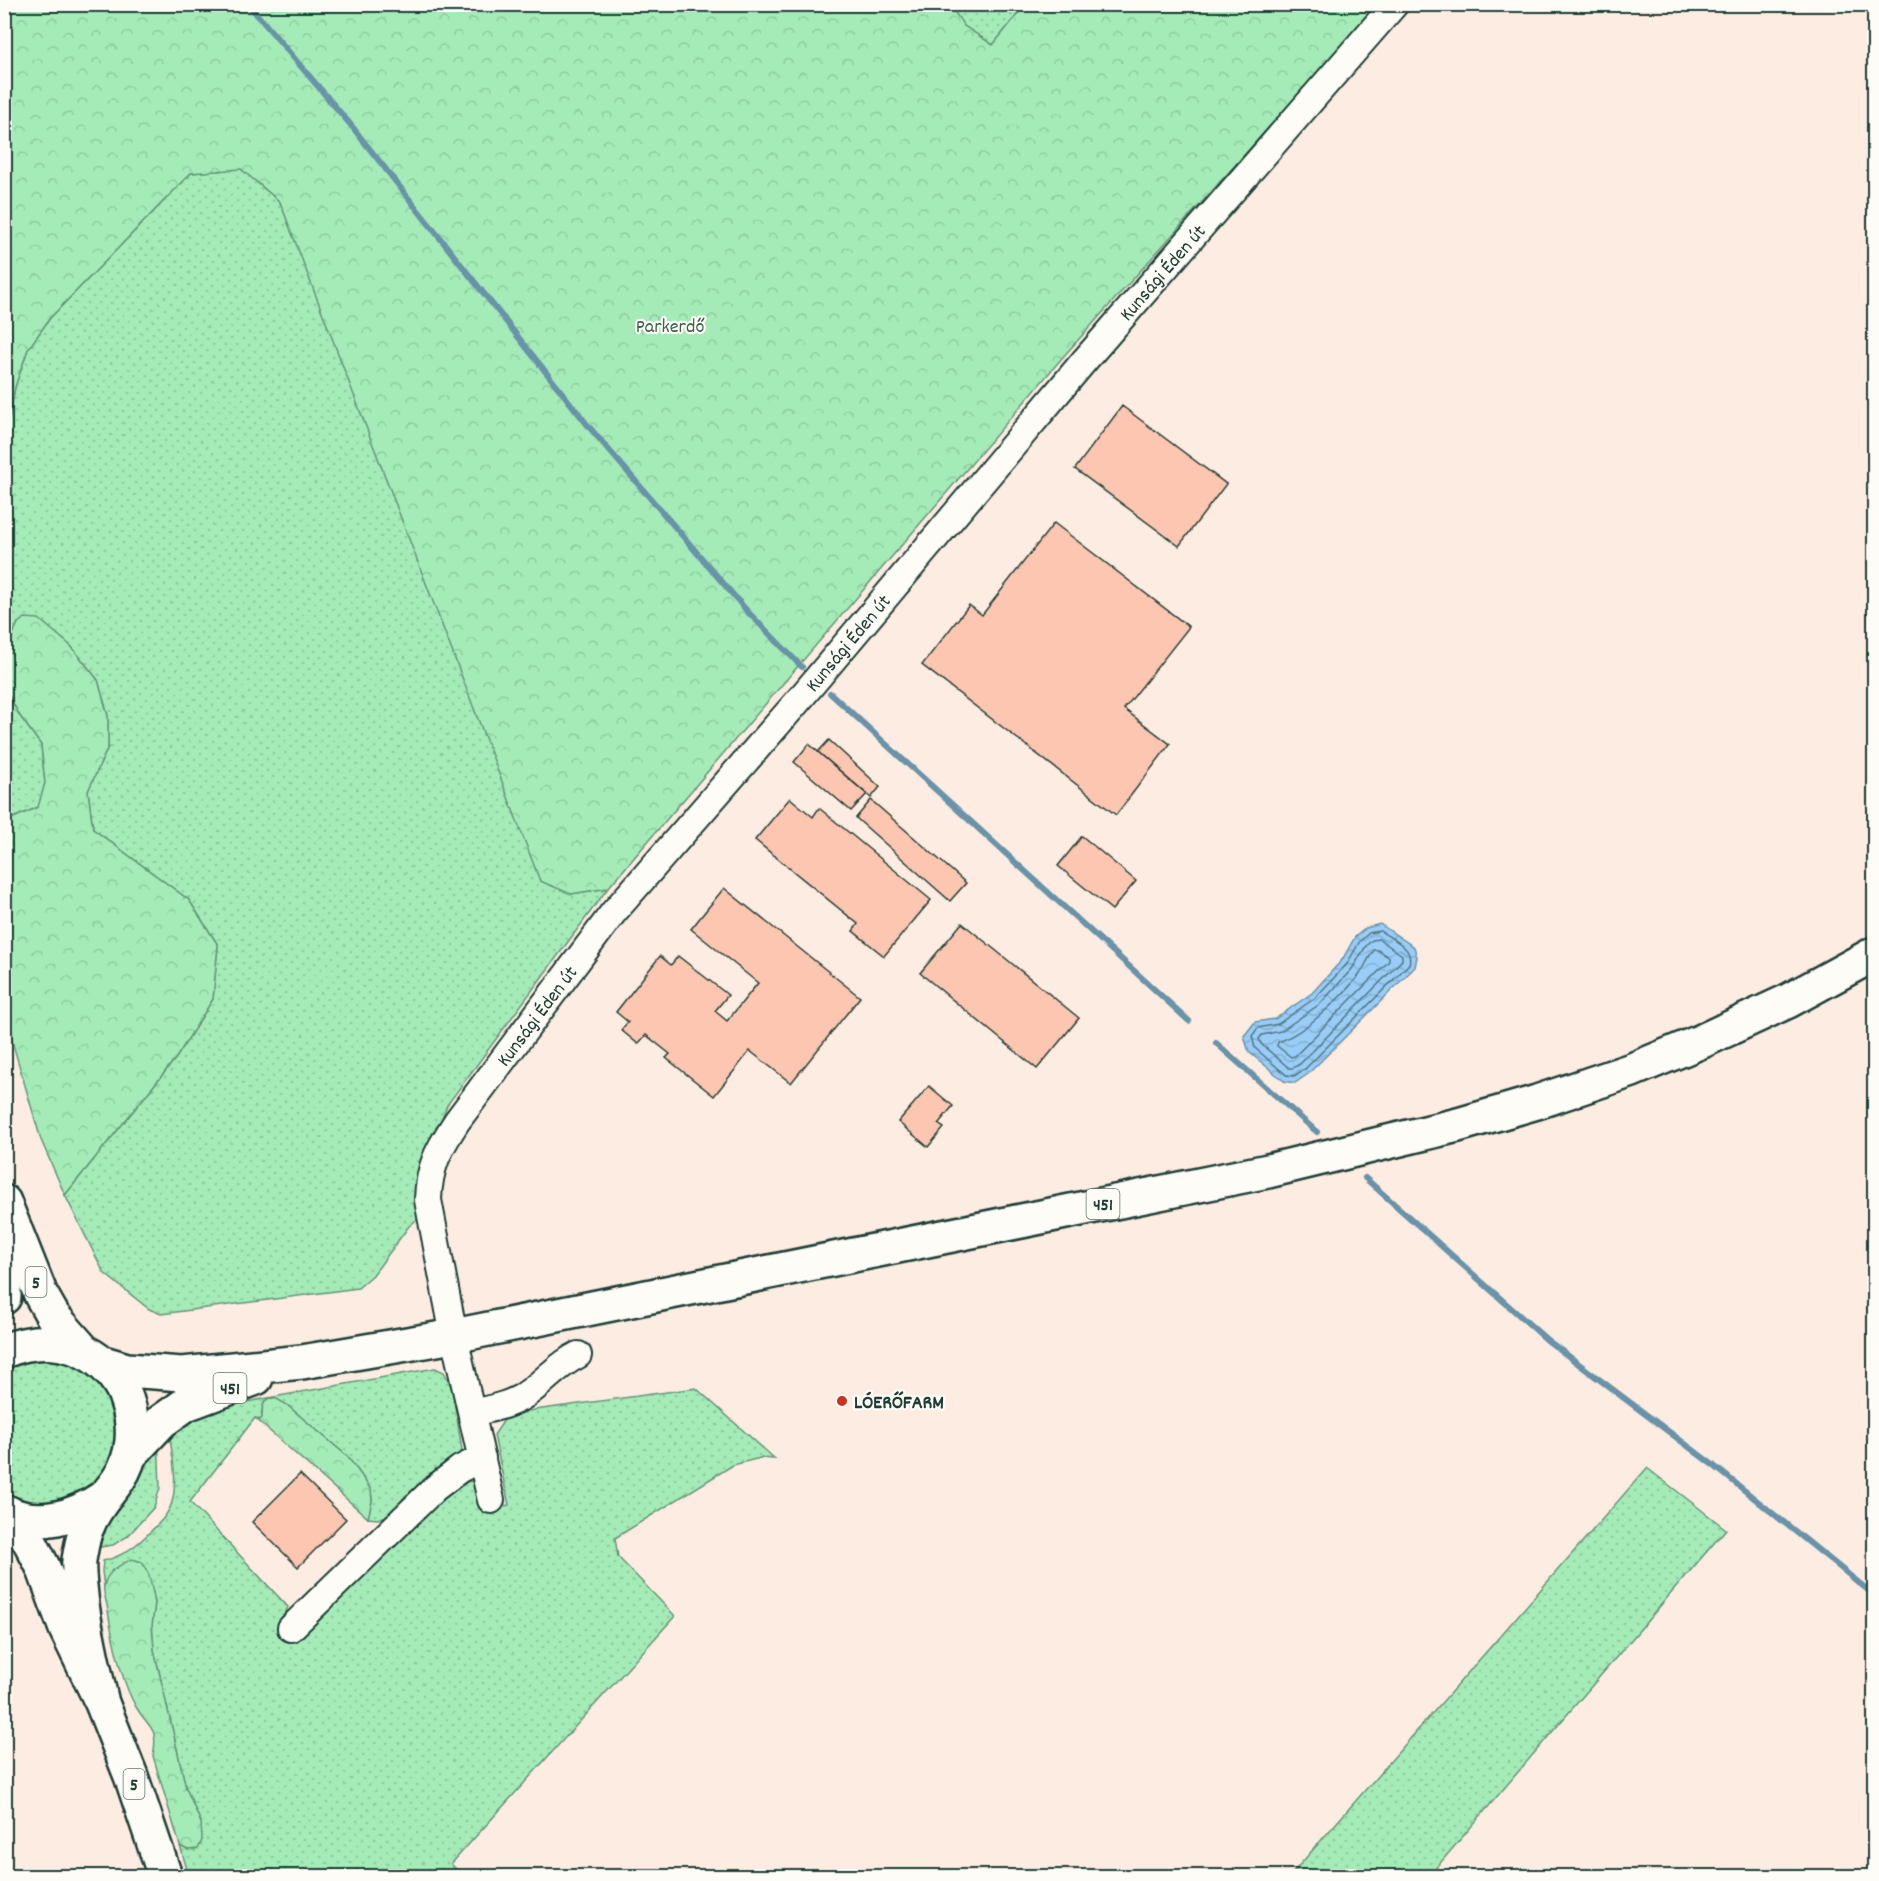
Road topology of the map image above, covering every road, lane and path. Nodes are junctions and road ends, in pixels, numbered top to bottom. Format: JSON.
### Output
{"nodes":[{"id":1,"x":1395,"y":4,"type":"edge"},
{"id":2,"x":1875,"y":954,"type":"edge"},
{"id":3,"x":4,"y":1202,"type":"edge"},
{"id":4,"x":4,"y":1272,"type":"edge"},
{"id":5,"x":4,"y":1297,"type":"edge"},
{"id":6,"x":454,"y":1336,"type":"junction"},
{"id":7,"x":4,"y":1351,"type":"edge"},
{"id":8,"x":578,"y":1355,"type":"dead end"},
{"id":9,"x":92,"y":1357,"type":"junction"},
{"id":10,"x":302,"y":1362,"type":"junction"},
{"id":11,"x":472,"y":1413,"type":"junction"},
{"id":12,"x":130,"y":1455,"type":"junction"},
{"id":13,"x":482,"y":1458,"type":"junction"},
{"id":14,"x":104,"y":1497,"type":"junction"},
{"id":15,"x":491,"y":1500,"type":"dead end"},
{"id":16,"x":7,"y":1512,"type":"edge"},
{"id":17,"x":291,"y":1628,"type":"dead end"},
{"id":18,"x":102,"y":1703,"type":"junction"},
{"id":19,"x":165,"y":1876,"type":"edge"}],
"edges":[{"from":1,"to":6,"type":"street","name":"Kunsági Éden út"},
{"from":2,"to":6,"type":"main road","number":"451"},
{"from":3,"to":9,"type":"main road","number":"5"},
{"from":4,"to":5,"type":"main road","number":"5"},
{"from":6,"to":10,"type":"main road","number":"451"},
{"from":6,"to":11,"type":"street","name":"Kunsági Éden út"},
{"from":7,"to":9,"type":"main road"},
{"from":8,"to":11,"type":"street"},
{"from":9,"to":10,"type":"main road","number":"451"},
{"from":9,"to":12,"type":"main road","number":"5"},
{"from":10,"to":12,"type":"main road","number":"451"},
{"from":11,"to":13,"type":"street","name":"Kunsági Éden út"},
{"from":12,"to":14,"type":"main road","number":"5"},
{"from":13,"to":15,"type":"street","name":"Kunsági Éden út"},
{"from":13,"to":17,"type":"street"},
{"from":14,"to":16,"type":"main road","number":"5"},
{"from":14,"to":18,"type":"main road","number":"5"},
{"from":16,"to":18,"type":"main road","number":"5"},
{"from":18,"to":19,"type":"main road","number":"5"}]}
